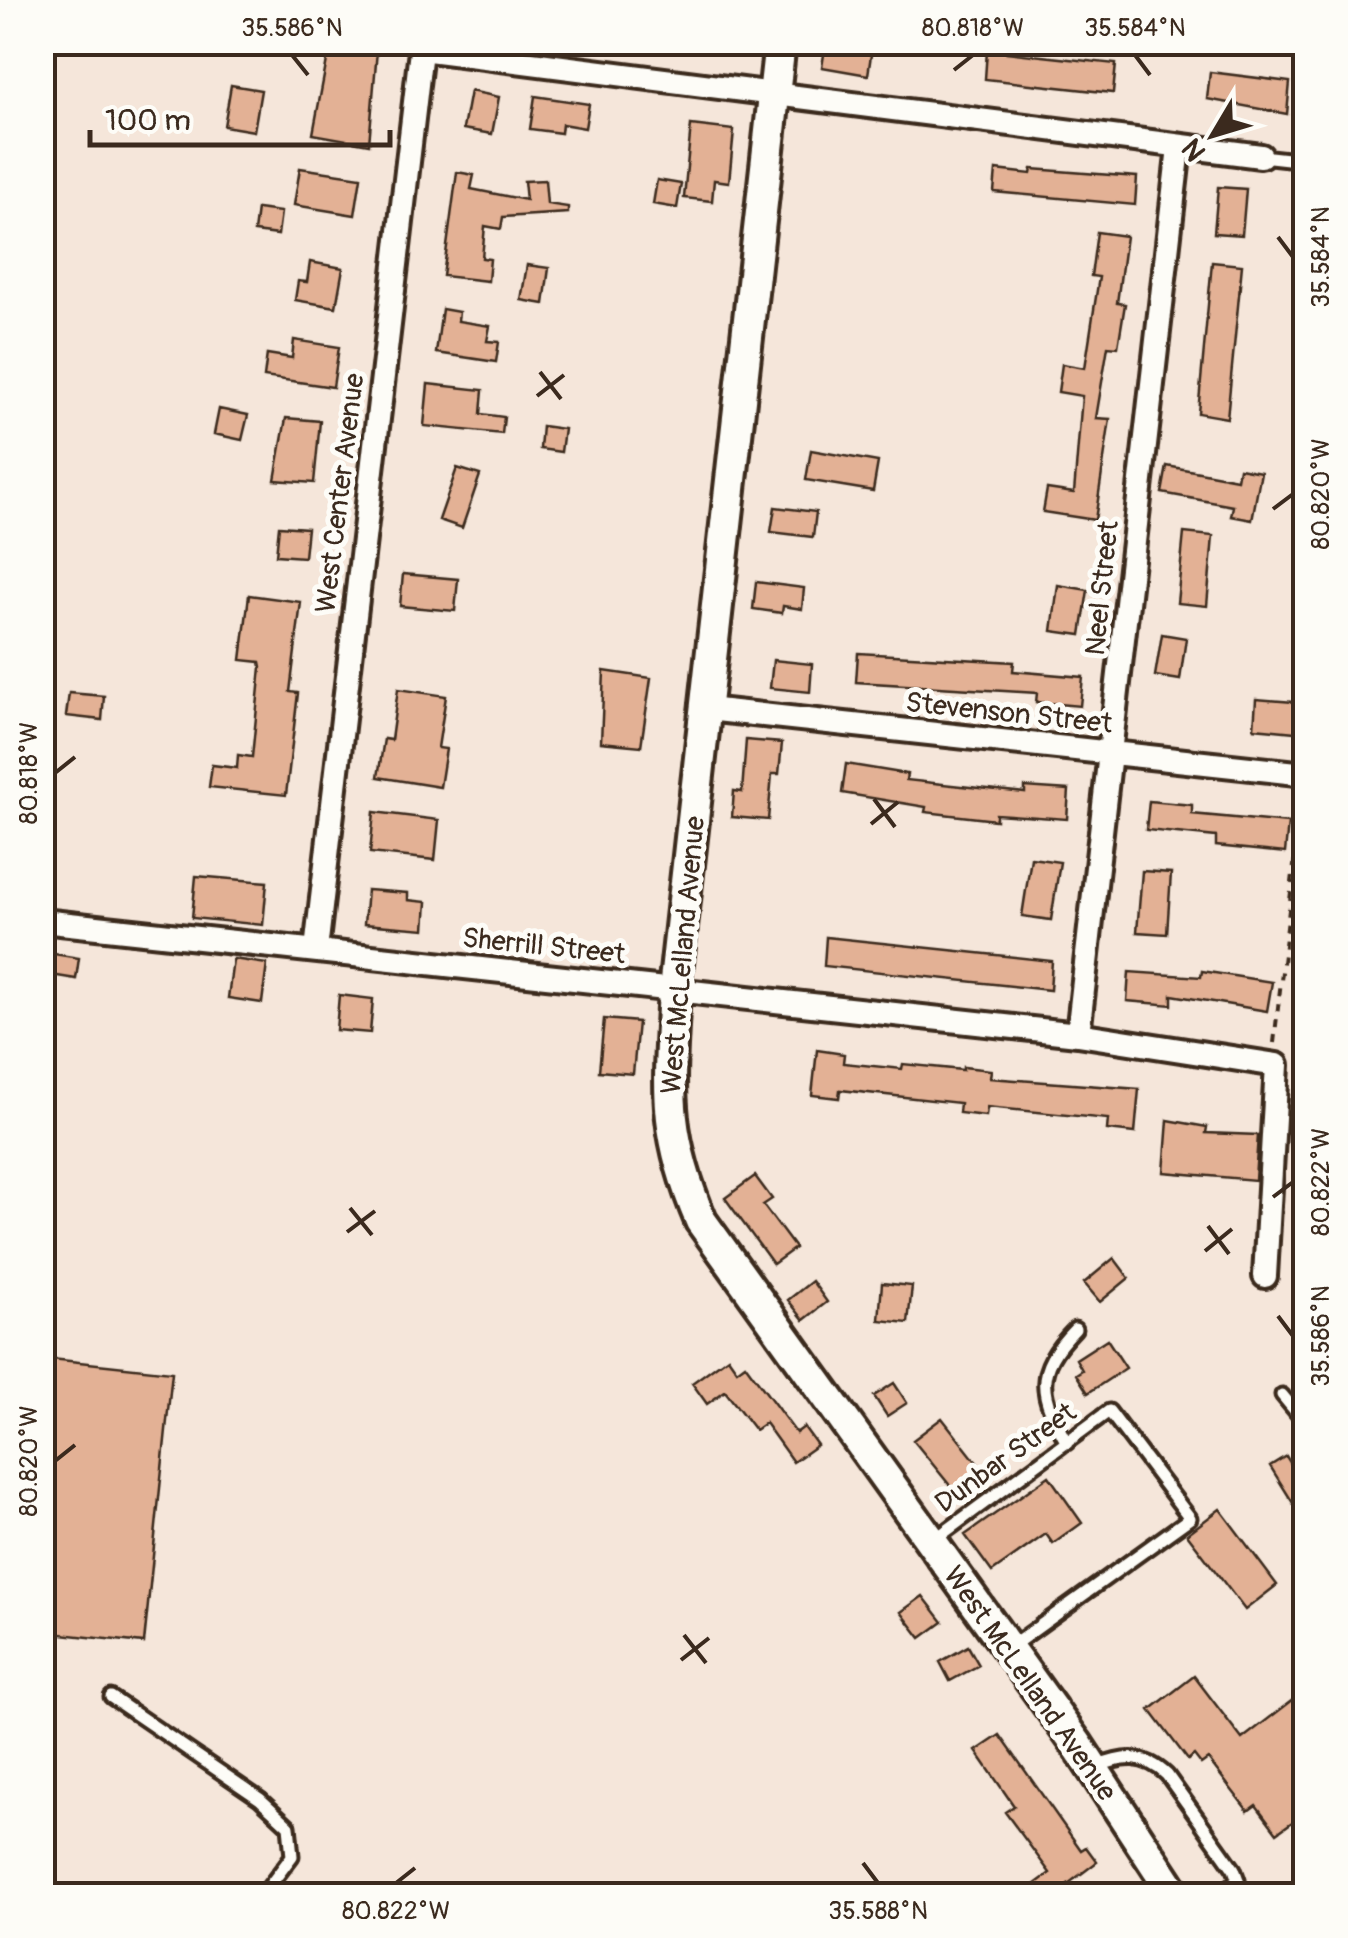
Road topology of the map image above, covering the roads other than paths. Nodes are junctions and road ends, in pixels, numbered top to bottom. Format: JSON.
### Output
{"nodes":[{"id":1,"x":780,"y":42,"type":"edge"},
{"id":2,"x":421,"y":46,"type":"edge"},
{"id":3,"x":774,"y":93,"type":"junction"},
{"id":4,"x":1179,"y":147,"type":"junction"},
{"id":5,"x":1261,"y":156,"type":"joint"},
{"id":6,"x":1306,"y":161,"type":"edge"},
{"id":7,"x":707,"y":709,"type":"junction"},
{"id":8,"x":1113,"y":753,"type":"junction"},
{"id":9,"x":1305,"y":774,"type":"edge"},
{"id":10,"x":42,"y":921,"type":"edge"},
{"id":11,"x":316,"y":950,"type":"junction"},
{"id":12,"x":674,"y":990,"type":"junction"},
{"id":13,"x":1078,"y":1034,"type":"junction"},
{"id":14,"x":1266,"y":1276,"type":"dead end"},
{"id":15,"x":1075,"y":1329,"type":"dead end"},
{"id":16,"x":1282,"y":1394,"type":"dead end"},
{"id":17,"x":1306,"y":1424,"type":"edge"},
{"id":18,"x":1066,"y":1443,"type":"junction"},
{"id":19,"x":931,"y":1542,"type":"junction"},
{"id":20,"x":1008,"y":1649,"type":"junction"},
{"id":21,"x":111,"y":1697,"type":"dead end"},
{"id":22,"x":1092,"y":1768,"type":"junction"},
{"id":23,"x":262,"y":1896,"type":"edge"},
{"id":24,"x":1176,"y":1896,"type":"edge"},
{"id":25,"x":1218,"y":1896,"type":"edge"}],
"edges":[{"from":1,"to":3,"type":"street","name":"West McLelland Avenue"},
{"from":2,"to":3,"type":"street"},
{"from":2,"to":11,"type":"street","name":"West Center Avenue"},
{"from":3,"to":4,"type":"street"},
{"from":3,"to":7,"type":"street","name":"West McLelland Avenue"},
{"from":4,"to":5,"type":"street"},
{"from":4,"to":8,"type":"street","name":"Neel Street"},
{"from":5,"to":6,"type":"lane"},
{"from":7,"to":8,"type":"street","name":"Stevenson Street"},
{"from":7,"to":12,"type":"street","name":"West McLelland Avenue"},
{"from":8,"to":9,"type":"street","name":"Stevenson Street"},
{"from":8,"to":13,"type":"street","name":"Neel Street"},
{"from":10,"to":11,"type":"street","name":"Sherrill Street"},
{"from":11,"to":12,"type":"street","name":"Sherrill Street"},
{"from":12,"to":13,"type":"street","name":"Sherrill Street"},
{"from":12,"to":19,"type":"street","name":"West McLelland Avenue"},
{"from":13,"to":14,"type":"street","name":"Sherrill Street"},
{"from":15,"to":18,"type":"lane"},
{"from":16,"to":17,"type":"lane"},
{"from":18,"to":19,"type":"lane","name":"Dunbar Street"},
{"from":18,"to":20,"type":"lane","name":"Dunbar Street"},
{"from":19,"to":20,"type":"street","name":"West McLelland Avenue"},
{"from":20,"to":22,"type":"street","name":"West McLelland Avenue"},
{"from":21,"to":23,"type":"lane"},
{"from":22,"to":24,"type":"street","name":"West McLelland Avenue"},
{"from":22,"to":25,"type":"lane"}]}
